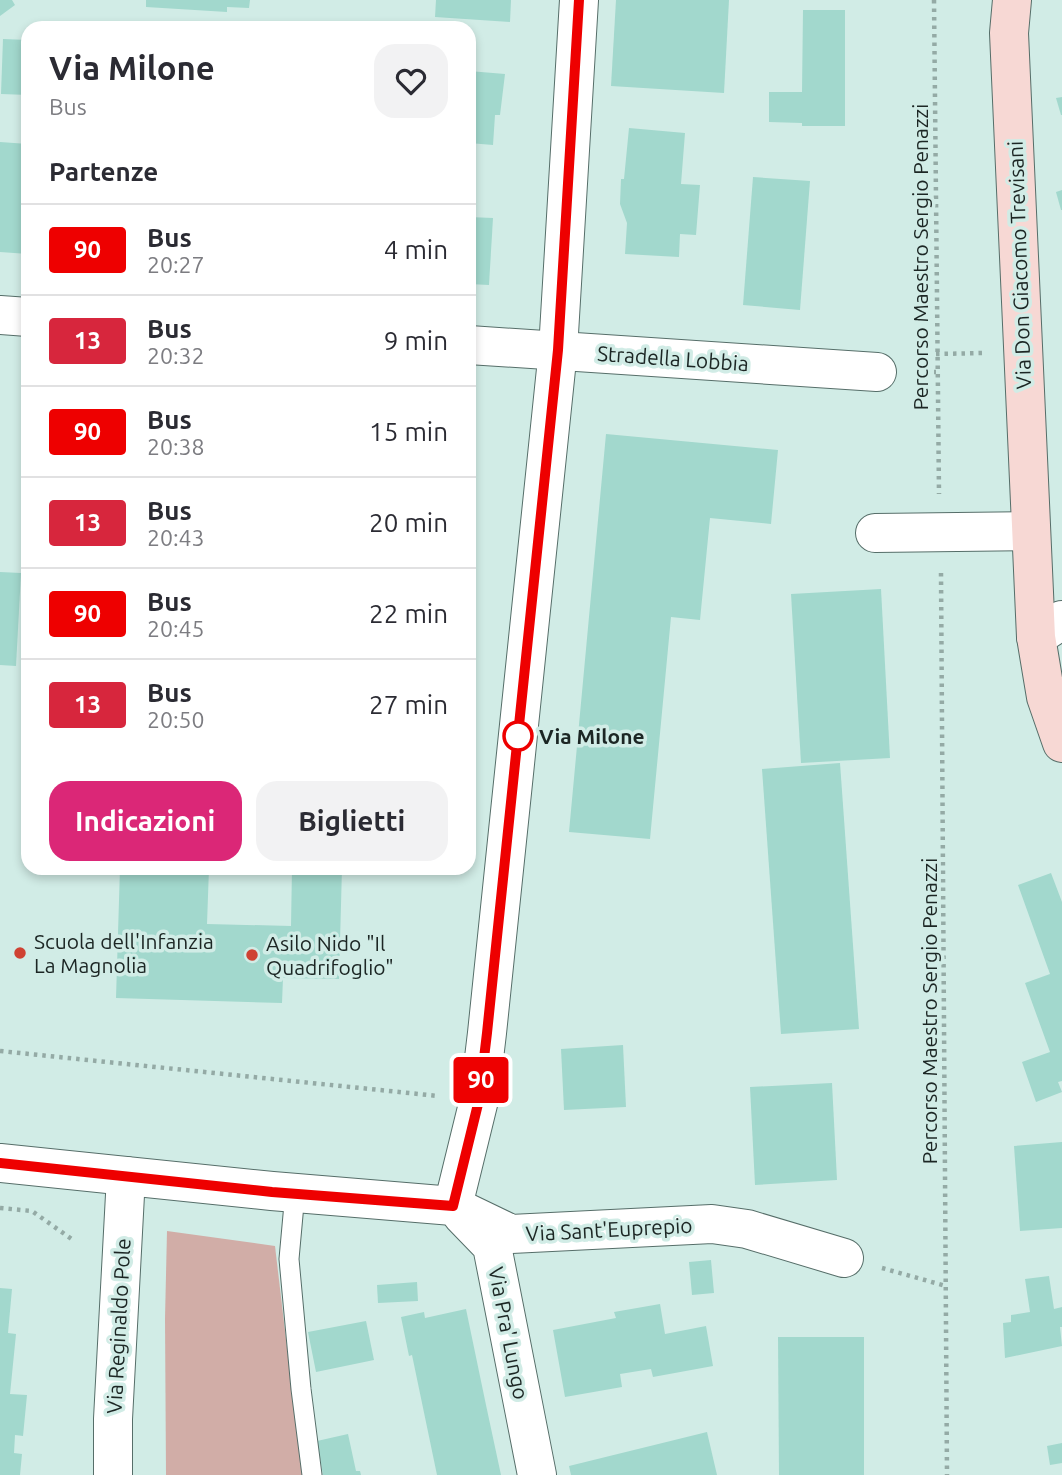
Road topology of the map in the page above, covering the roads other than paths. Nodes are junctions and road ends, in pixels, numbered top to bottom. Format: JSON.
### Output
{"nodes":[{"id":1,"x":579,"y":0,"type":"edge"},
{"id":2,"x":1012,"y":0,"type":"edge"},
{"id":3,"x":0,"y":315,"type":"edge"},
{"id":4,"x":21,"y":316,"type":"edge"},
{"id":5,"x":476,"y":345,"type":"edge"},
{"id":6,"x":558,"y":350,"type":"junction"},
{"id":7,"x":877,"y":372,"type":"dead end"},
{"id":8,"x":1030,"y":531,"type":"junction"},
{"id":9,"x":875,"y":533,"type":"dead end"},
{"id":10,"x":1049,"y":629,"type":"edge"},
{"id":11,"x":1062,"y":743,"type":"edge"},
{"id":12,"x":0,"y":1163,"type":"edge"},
{"id":13,"x":127,"y":1176,"type":"junction"},
{"id":14,"x":295,"y":1193,"type":"junction"},
{"id":15,"x":453,"y":1206,"type":"junction"},
{"id":16,"x":844,"y":1258,"type":"road end"},
{"id":17,"x":113,"y":1475,"type":"edge"},
{"id":18,"x":312,"y":1475,"type":"edge"},
{"id":19,"x":537,"y":1475,"type":"edge"}],
"edges":[{"from":1,"to":6,"type":"street"},
{"from":2,"to":8,"type":"street","name":"Via Don Giacomo Trevisani"},
{"from":3,"to":4,"type":"street"},
{"from":5,"to":6,"type":"street","name":"Stradella Lobbia"},
{"from":6,"to":7,"type":"street","name":"Stradella Lobbia"},
{"from":6,"to":15,"type":"street"},
{"from":8,"to":9,"type":"street"},
{"from":8,"to":10,"type":"street","name":"Via Don Giacomo Trevisani"},
{"from":10,"to":11,"type":"street","name":"Via Don Giacomo Trevisani"},
{"from":12,"to":13,"type":"street","name":"Via Sant'Euprepio"},
{"from":13,"to":14,"type":"street","name":"Via Sant'Euprepio"},
{"from":13,"to":17,"type":"street","name":"Via Reginaldo Pole"},
{"from":14,"to":15,"type":"street","name":"Via Sant'Euprepio"},
{"from":14,"to":18,"type":"lane"},
{"from":15,"to":16,"type":"street","name":"Via Sant'Euprepio"},
{"from":15,"to":19,"type":"street","name":"Via Pra' Lungo"}]}
